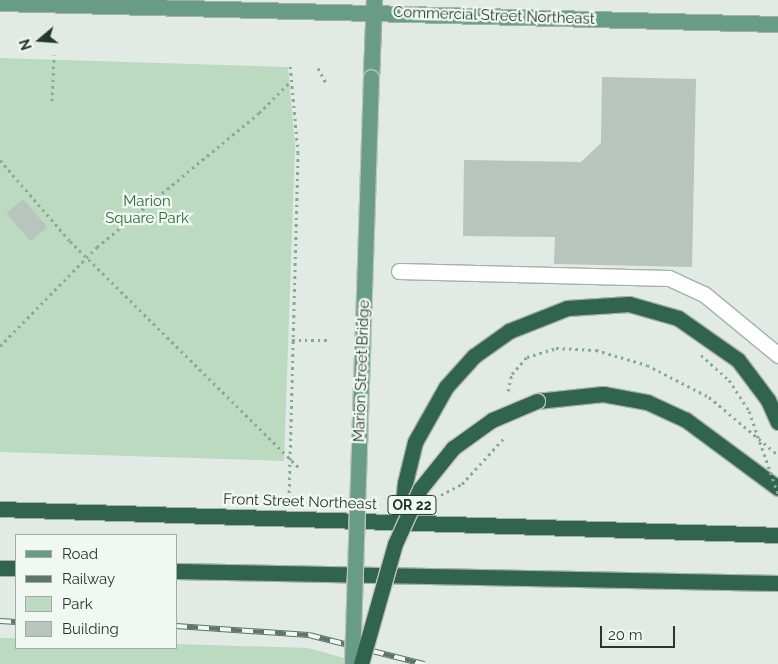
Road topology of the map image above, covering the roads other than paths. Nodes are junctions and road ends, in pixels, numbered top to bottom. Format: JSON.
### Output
{"nodes":[{"id":1,"x":0,"y":3,"type":"edge"},
{"id":2,"x":374,"y":7,"type":"edge"},
{"id":3,"x":778,"y":24,"type":"edge"},
{"id":4,"x":399,"y":271,"type":"dead end"},
{"id":5,"x":778,"y":355,"type":"edge"},
{"id":6,"x":778,"y":422,"type":"edge"},
{"id":7,"x":778,"y":488,"type":"edge"},
{"id":8,"x":0,"y":509,"type":"edge"},
{"id":9,"x":401,"y":523,"type":"junction"},
{"id":10,"x":778,"y":535,"type":"edge"},
{"id":11,"x":0,"y":568,"type":"edge"},
{"id":12,"x":15,"y":568,"type":"edge"},
{"id":13,"x":178,"y":571,"type":"edge"},
{"id":14,"x":778,"y":583,"type":"edge"},
{"id":15,"x":352,"y":664,"type":"edge"},
{"id":16,"x":361,"y":664,"type":"edge"}],
"edges":[{"from":1,"to":2,"type":"main road","name":"Commercial Street Northeast"},
{"from":2,"to":3,"type":"main road","name":"Commercial Street Northeast"},
{"from":2,"to":15,"type":"main road","name":"Marion Street Bridge","bridge":true},
{"from":4,"to":5,"type":"lane"},
{"from":6,"to":9,"type":"highway"},
{"from":7,"to":16,"type":"highway","number":"OR 22","bridge":true},
{"from":8,"to":9,"type":"highway","name":"Front Street Northeast"},
{"from":9,"to":10,"type":"highway","name":"Front Street Northeast"},
{"from":11,"to":12,"type":"highway"},
{"from":13,"to":14,"type":"highway"}]}
